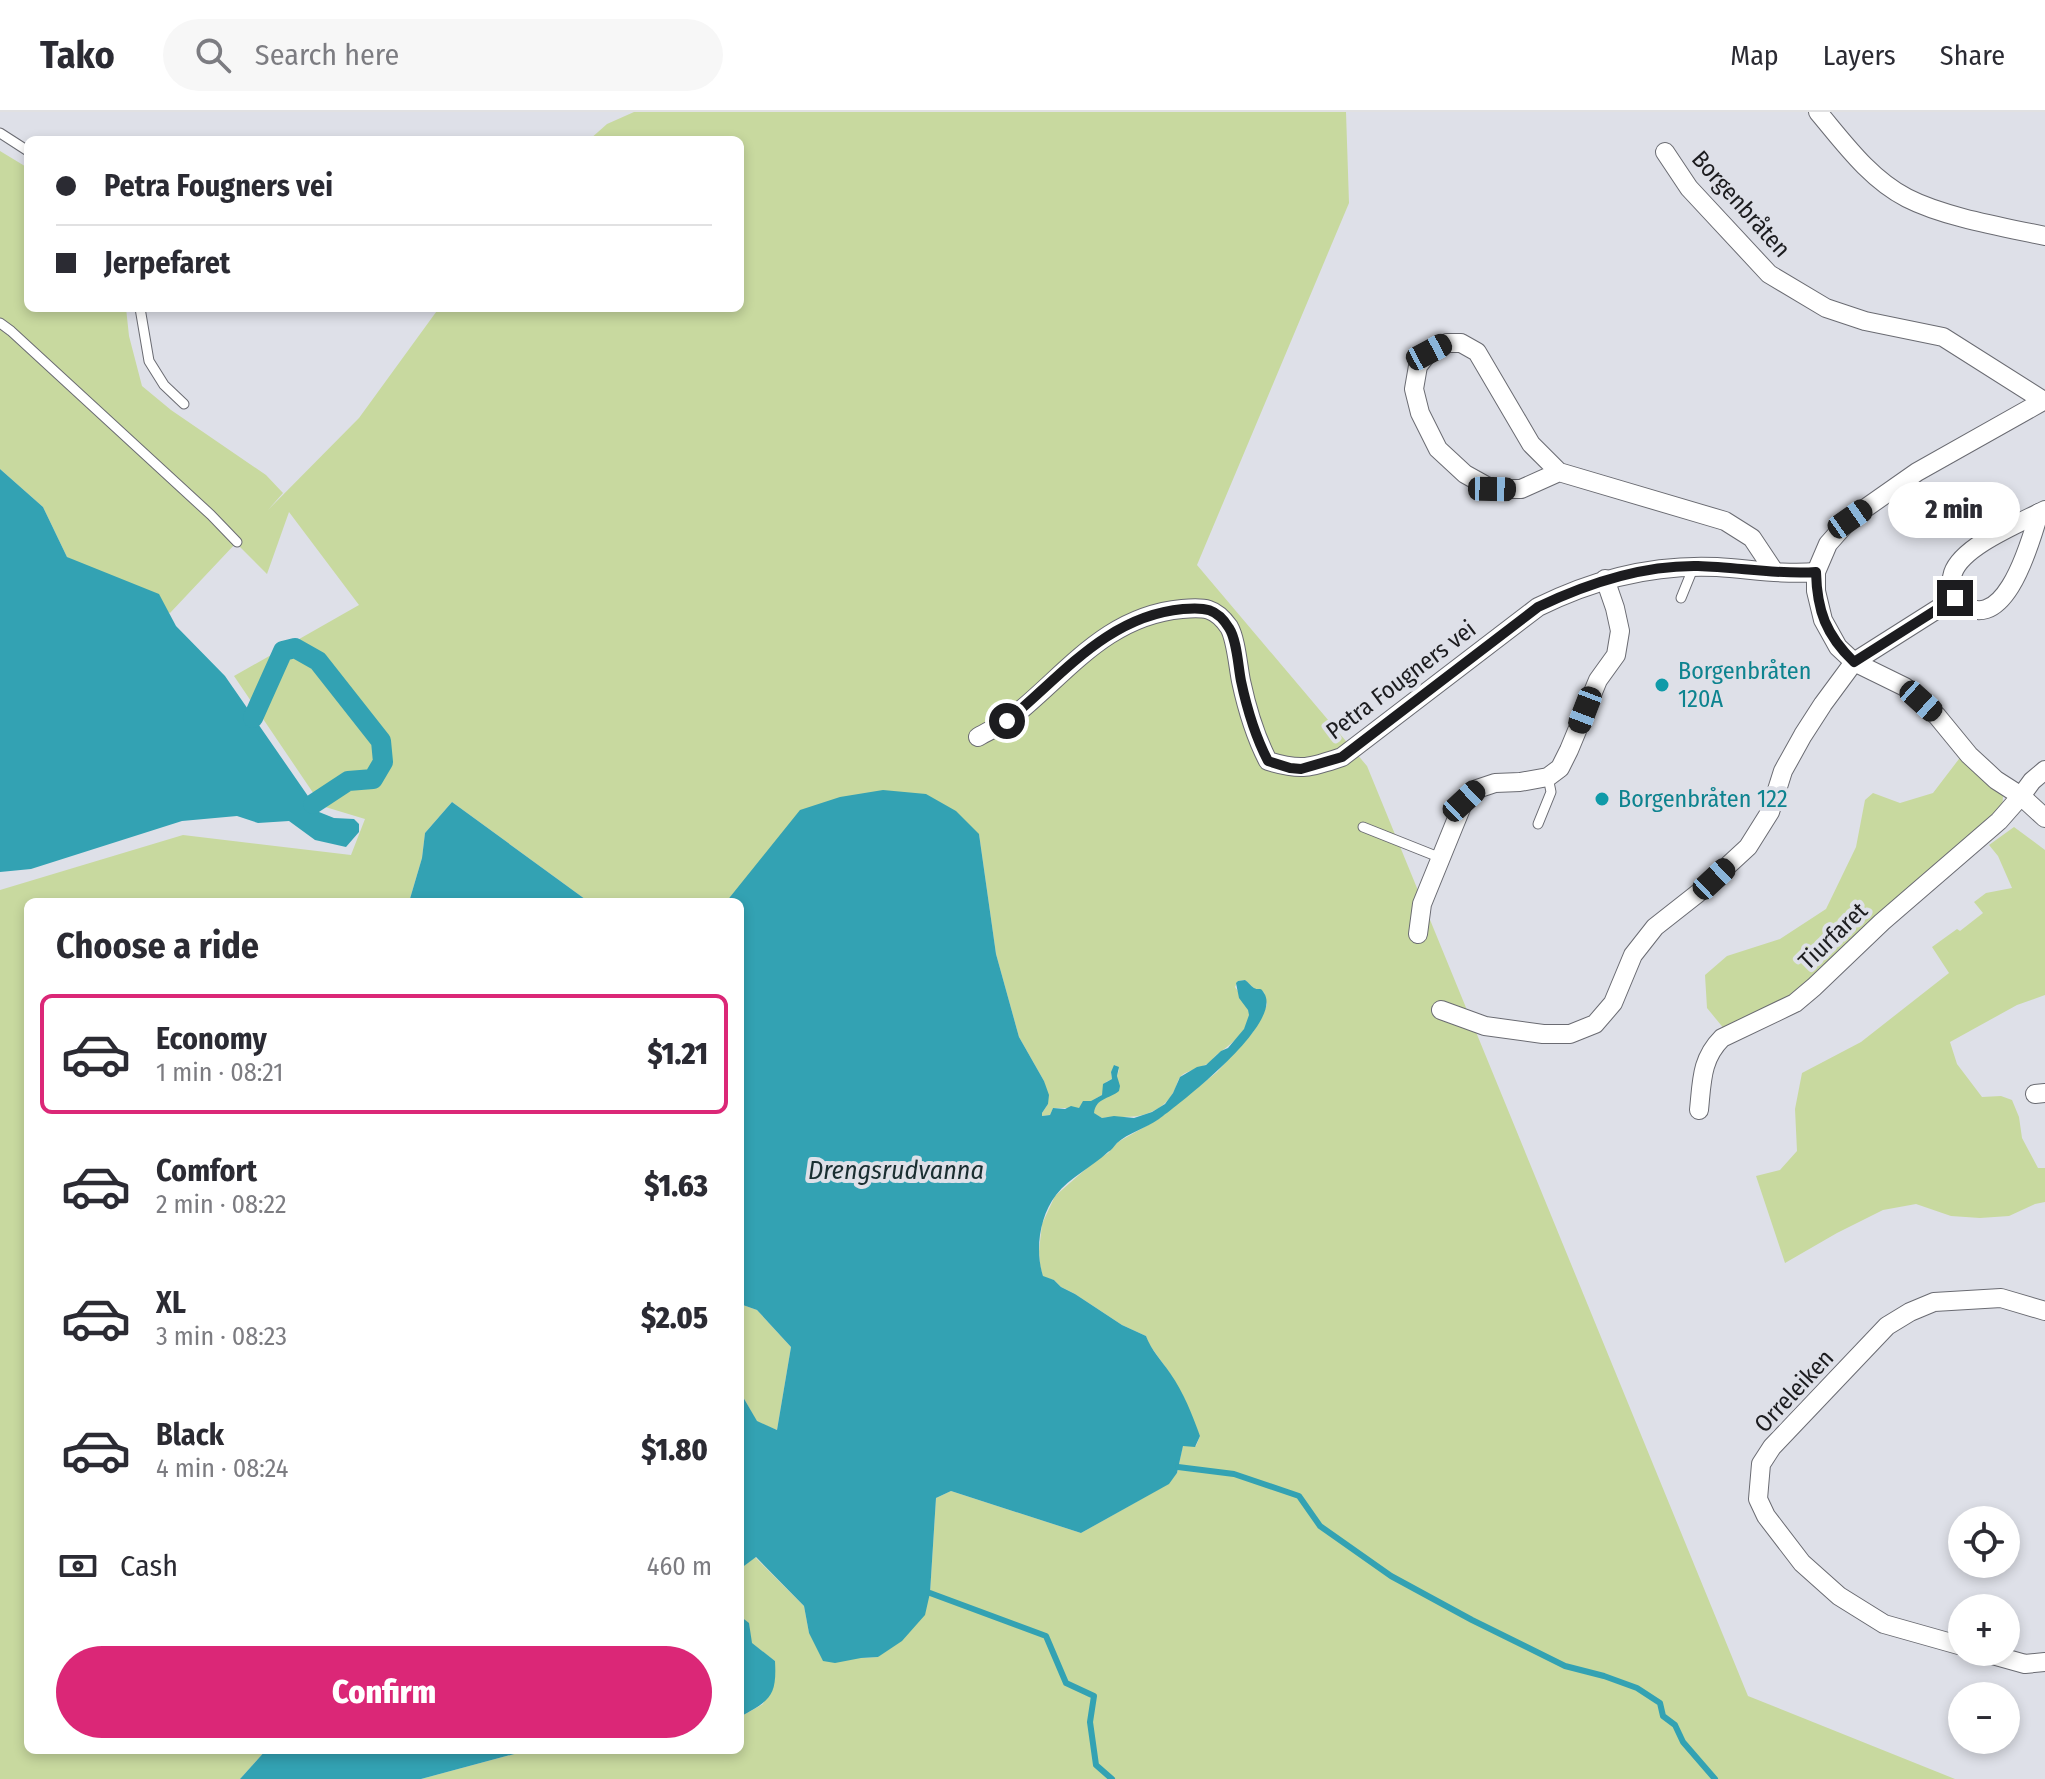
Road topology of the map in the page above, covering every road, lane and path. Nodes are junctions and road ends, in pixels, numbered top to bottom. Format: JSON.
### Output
{"nodes":[{"id":1,"x":1818,"y":112,"type":"edge"},
{"id":2,"x":0,"y":133,"type":"edge"},
{"id":3,"x":24,"y":148,"type":"edge"},
{"id":4,"x":1665,"y":152,"type":"dead end"},
{"id":5,"x":2045,"y":236,"type":"edge"},
{"id":6,"x":141,"y":312,"type":"edge"},
{"id":7,"x":0,"y":323,"type":"edge"},
{"id":8,"x":2044,"y":400,"type":"edge"},
{"id":9,"x":184,"y":404,"type":"dead end"},
{"id":10,"x":1559,"y":472,"type":"junction"},
{"id":11,"x":2042,"y":511,"type":"edge"},
{"id":12,"x":237,"y":542,"type":"dead end"},
{"id":13,"x":1694,"y":566,"type":"junction"},
{"id":14,"x":1774,"y":571,"type":"junction"},
{"id":15,"x":1816,"y":572,"type":"junction"},
{"id":16,"x":1605,"y":579,"type":"junction"},
{"id":17,"x":1681,"y":598,"type":"dead end"},
{"id":18,"x":1955,"y":598,"type":"junction"},
{"id":19,"x":1854,"y":662,"type":"junction"},
{"id":20,"x":978,"y":737,"type":"dead end"},
{"id":21,"x":2045,"y":770,"type":"edge"},
{"id":22,"x":1548,"y":777,"type":"junction"},
{"id":23,"x":2021,"y":796,"type":"junction"},
{"id":24,"x":2045,"y":818,"type":"edge"},
{"id":25,"x":1538,"y":824,"type":"dead end"},
{"id":26,"x":1363,"y":827,"type":"dead end"},
{"id":27,"x":1441,"y":858,"type":"junction"},
{"id":28,"x":1418,"y":934,"type":"dead end"},
{"id":29,"x":1441,"y":1010,"type":"dead end"},
{"id":30,"x":1699,"y":1110,"type":"dead end"},
{"id":31,"x":2045,"y":1311,"type":"edge"},
{"id":32,"x":1948,"y":1642,"type":"edge"},
{"id":33,"x":2045,"y":1662,"type":"edge"},
{"id":34,"x":2020,"y":1663,"type":"edge"}],
"edges":[{"from":1,"to":5,"type":"street"},
{"from":2,"to":3,"type":"lane"},
{"from":4,"to":8,"type":"street","name":"Borgenbråten"},
{"from":6,"to":9,"type":"lane"},
{"from":7,"to":12,"type":"lane"},
{"from":8,"to":15,"type":"street","name":"Borgenbråten"},
{"from":10,"to":10,"type":"street"},
{"from":10,"to":14,"type":"street"},
{"from":11,"to":18,"type":"street"},
{"from":11,"to":18,"type":"street"},
{"from":13,"to":14,"type":"street","name":"Petra Fougners vei"},
{"from":13,"to":16,"type":"street","name":"Petra Fougners vei"},
{"from":13,"to":17,"type":"lane"},
{"from":14,"to":15,"type":"street"},
{"from":15,"to":19,"type":"street"},
{"from":16,"to":20,"type":"street","name":"Petra Fougners vei"},
{"from":16,"to":22,"type":"street"},
{"from":18,"to":19,"type":"street"},
{"from":19,"to":23,"type":"street"},
{"from":19,"to":29,"type":"street"},
{"from":21,"to":23,"type":"street","name":"Tiurfaret"},
{"from":22,"to":25,"type":"lane"},
{"from":22,"to":27,"type":"street"},
{"from":23,"to":24,"type":"street"},
{"from":23,"to":30,"type":"street","name":"Tiurfaret"},
{"from":26,"to":27,"type":"lane"},
{"from":27,"to":28,"type":"street"},
{"from":31,"to":32,"type":"street","name":"Orreleiken"},
{"from":33,"to":34,"type":"street"}]}
